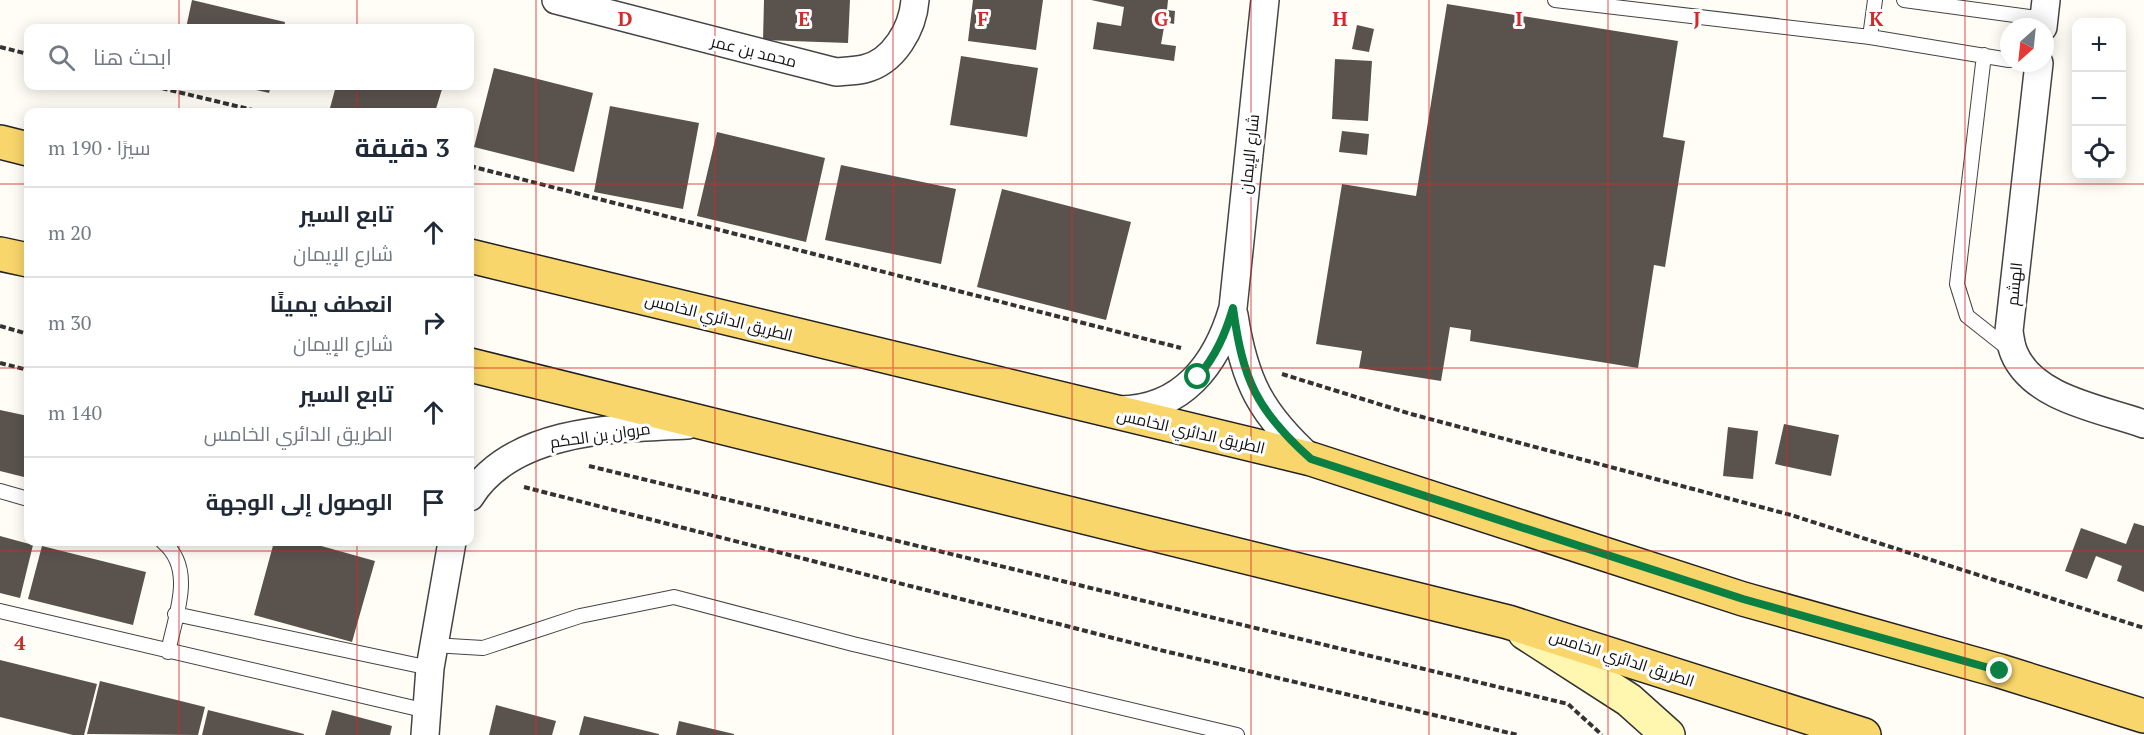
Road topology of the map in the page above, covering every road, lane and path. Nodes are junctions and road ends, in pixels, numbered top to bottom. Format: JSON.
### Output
{"nodes":[{"id":1,"x":556,"y":0,"type":"edge"},
{"id":2,"x":915,"y":0,"type":"edge"},
{"id":3,"x":1265,"y":0,"type":"edge"},
{"id":4,"x":1555,"y":0,"type":"edge"},
{"id":5,"x":1875,"y":0,"type":"edge"},
{"id":6,"x":1904,"y":0,"type":"edge"},
{"id":7,"x":2045,"y":15,"type":"edge"},
{"id":8,"x":1870,"y":37,"type":"junction"},
{"id":9,"x":0,"y":47,"type":"edge"},
{"id":10,"x":24,"y":53,"type":"edge"},
{"id":11,"x":1984,"y":55,"type":"junction"},
{"id":12,"x":2000,"y":58,"type":"edge"},
{"id":13,"x":2037,"y":72,"type":"edge"},
{"id":14,"x":170,"y":90,"type":"edge"},
{"id":15,"x":244,"y":108,"type":"edge"},
{"id":16,"x":0,"y":142,"type":"edge"},
{"id":17,"x":24,"y":148,"type":"edge"},
{"id":18,"x":474,"y":167,"type":"edge"},
{"id":19,"x":0,"y":254,"type":"edge"},
{"id":20,"x":474,"y":257,"type":"edge"},
{"id":21,"x":24,"y":260,"type":"edge"},
{"id":22,"x":0,"y":326,"type":"edge"},
{"id":23,"x":24,"y":332,"type":"edge"},
{"id":24,"x":2013,"y":353,"type":"junction"},
{"id":25,"x":1227,"y":356,"type":"junction"},
{"id":26,"x":0,"y":363,"type":"edge"},
{"id":27,"x":474,"y":366,"type":"edge"},
{"id":28,"x":24,"y":369,"type":"edge"},
{"id":29,"x":1102,"y":410,"type":"junction"},
{"id":30,"x":713,"y":424,"type":"junction"},
{"id":31,"x":2144,"y":424,"type":"edge"},
{"id":32,"x":1311,"y":459,"type":"junction"},
{"id":33,"x":581,"y":464,"type":"dead end"},
{"id":34,"x":534,"y":481,"type":"dead end"},
{"id":35,"x":0,"y":491,"type":"edge"},
{"id":36,"x":474,"y":493,"type":"edge"},
{"id":37,"x":24,"y":498,"type":"edge"},
{"id":38,"x":166,"y":546,"type":"edge"},
{"id":39,"x":451,"y":546,"type":"edge"},
{"id":40,"x":0,"y":611,"type":"edge"},
{"id":41,"x":175,"y":614,"type":"junction"},
{"id":42,"x":1508,"y":622,"type":"junction"},
{"id":43,"x":2144,"y":628,"type":"edge"},
{"id":44,"x":168,"y":652,"type":"junction"},
{"id":45,"x":432,"y":657,"type":"junction"},
{"id":46,"x":2144,"y":716,"type":"edge"},
{"id":47,"x":426,"y":723,"type":"edge"},
{"id":48,"x":1237,"y":735,"type":"edge"},
{"id":49,"x":1518,"y":735,"type":"edge"},
{"id":50,"x":1602,"y":735,"type":"edge"},
{"id":51,"x":1668,"y":735,"type":"edge"},
{"id":52,"x":1864,"y":735,"type":"edge"}],
"edges":[{"from":1,"to":2,"type":"street","name":"محمد بن عمر"},
{"from":3,"to":25,"type":"street","name":"شارع الإيمان"},
{"from":4,"to":8,"type":"lane"},
{"from":5,"to":8,"type":"lane"},
{"from":6,"to":7,"type":"lane"},
{"from":8,"to":11,"type":"lane"},
{"from":9,"to":10,"type":"path"},
{"from":11,"to":12,"type":"lane"},
{"from":11,"to":24,"type":"lane"},
{"from":13,"to":24,"type":"street","name":"الهشم"},
{"from":14,"to":15,"type":"path"},
{"from":16,"to":17,"type":"main road"},
{"from":18,"to":25,"type":"path"},
{"from":19,"to":21,"type":"main road"},
{"from":20,"to":29,"type":"main road","name":"الطريق الدائري الخامس"},
{"from":22,"to":23,"type":"path"},
{"from":24,"to":31,"type":"street"},
{"from":25,"to":29,"type":"street"},
{"from":25,"to":32,"type":"street","name":"شارع الإيمان"},
{"from":25,"to":43,"type":"path"},
{"from":26,"to":28,"type":"path"},
{"from":27,"to":30,"type":"main road","name":"الطريق الدائري الخامس"},
{"from":29,"to":32,"type":"main road","name":"الطريق الدائري الخامس"},
{"from":30,"to":36,"type":"street","name":"مروان بن الحكم"},
{"from":30,"to":42,"type":"main road","name":"الطريق الدائري الخامس"},
{"from":32,"to":46,"type":"main road","name":"الطريق الدائري الخامس"},
{"from":33,"to":50,"type":"path"},
{"from":34,"to":49,"type":"path"},
{"from":35,"to":37,"type":"lane"},
{"from":38,"to":41,"type":"lane"},
{"from":39,"to":45,"type":"street"},
{"from":40,"to":44,"type":"lane"},
{"from":41,"to":44,"type":"lane"},
{"from":41,"to":45,"type":"lane"},
{"from":42,"to":51,"type":"street"},
{"from":42,"to":52,"type":"main road","name":"الطريق الدائري الخامس"},
{"from":44,"to":47,"type":"lane"},
{"from":45,"to":47,"type":"street"},
{"from":45,"to":48,"type":"lane"}]}
